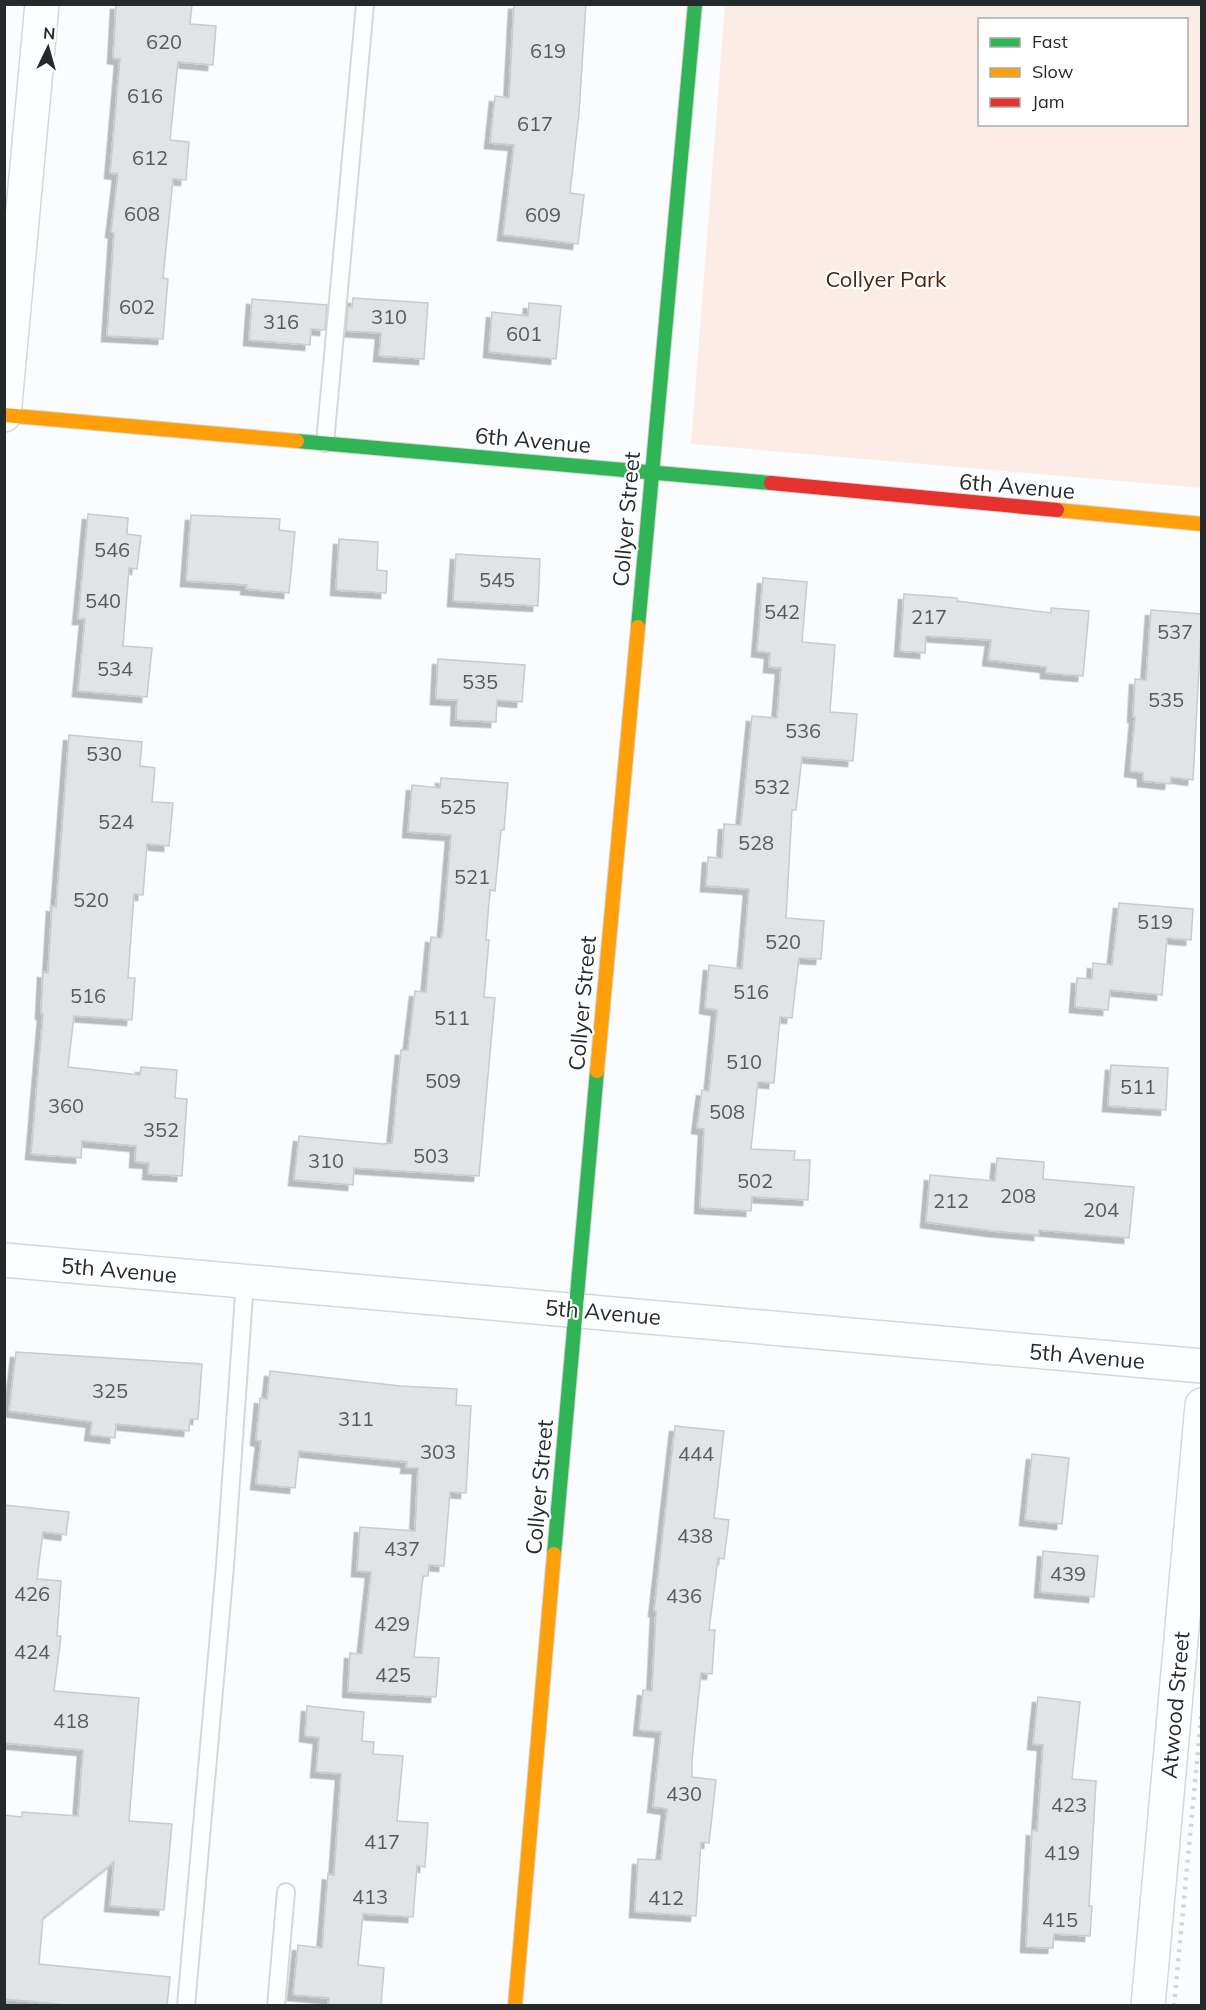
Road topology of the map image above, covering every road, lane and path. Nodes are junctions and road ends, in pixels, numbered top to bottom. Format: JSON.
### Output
{"nodes":[{"id":1,"x":42,"y":4,"type":"edge"},
{"id":2,"x":365,"y":4,"type":"edge"},
{"id":3,"x":695,"y":4,"type":"edge"},
{"id":4,"x":4,"y":415,"type":"edge"},
{"id":5,"x":325,"y":443,"type":"junction"},
{"id":6,"x":651,"y":472,"type":"junction"},
{"id":7,"x":1202,"y":524,"type":"edge"},
{"id":8,"x":4,"y":1260,"type":"edge"},
{"id":9,"x":245,"y":1281,"type":"junction"},
{"id":10,"x":575,"y":1309,"type":"junction"},
{"id":11,"x":1202,"y":1366,"type":"edge"},
{"id":12,"x":1202,"y":1405,"type":"edge"},
{"id":13,"x":286,"y":1893,"type":"dead end"},
{"id":14,"x":186,"y":2006,"type":"edge"},
{"id":15,"x":276,"y":2006,"type":"edge"},
{"id":16,"x":515,"y":2006,"type":"edge"},
{"id":17,"x":1148,"y":2006,"type":"edge"}],
"edges":[{"from":1,"to":4,"type":"street"},
{"from":2,"to":5,"type":"lane"},
{"from":3,"to":6,"type":"street","name":"Collyer Street"},
{"from":4,"to":5,"type":"street","name":"6th Avenue"},
{"from":5,"to":6,"type":"street","name":"6th Avenue"},
{"from":6,"to":7,"type":"street","name":"6th Avenue"},
{"from":6,"to":10,"type":"street","name":"Collyer Street"},
{"from":8,"to":9,"type":"street","name":"5th Avenue"},
{"from":9,"to":10,"type":"street","name":"5th Avenue"},
{"from":9,"to":14,"type":"lane"},
{"from":10,"to":11,"type":"street","name":"5th Avenue"},
{"from":10,"to":16,"type":"street","name":"Collyer Street"},
{"from":12,"to":17,"type":"street","name":"Atwood Street"},
{"from":13,"to":15,"type":"lane"}]}
